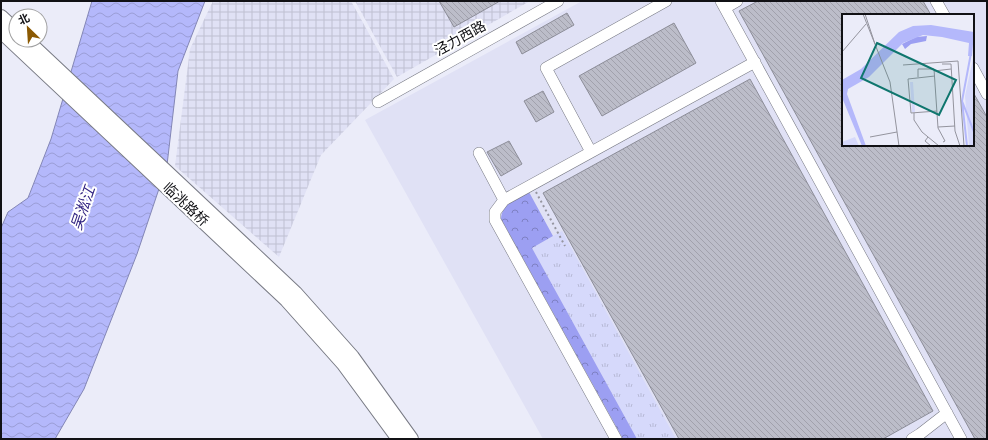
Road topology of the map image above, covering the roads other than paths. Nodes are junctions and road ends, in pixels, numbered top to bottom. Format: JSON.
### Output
{"nodes":[{"id":1,"x":558,"y":1,"type":"edge"},
{"id":2,"x":666,"y":1,"type":"edge"},
{"id":3,"x":737,"y":1,"type":"edge"},
{"id":4,"x":936,"y":1,"type":"edge"},
{"id":5,"x":723,"y":4,"type":"edge"},
{"id":6,"x":943,"y":14,"type":"edge"},
{"id":7,"x":1,"y":31,"type":"edge"},
{"id":8,"x":35,"y":48,"type":"edge"},
{"id":9,"x":755,"y":62,"type":"junction"},
{"id":10,"x":974,"y":70,"type":"edge"},
{"id":11,"x":987,"y":94,"type":"edge"},
{"id":12,"x":378,"y":102,"type":"dead end"},
{"id":13,"x":479,"y":152,"type":"dead end"},
{"id":14,"x":591,"y":152,"type":"junction"},
{"id":15,"x":504,"y":200,"type":"junction"},
{"id":16,"x":366,"y":383,"type":"junction"},
{"id":17,"x":947,"y":413,"type":"junction"},
{"id":18,"x":399,"y":439,"type":"edge"},
{"id":19,"x":411,"y":439,"type":"edge"},
{"id":20,"x":616,"y":439,"type":"edge"},
{"id":21,"x":912,"y":439,"type":"edge"},
{"id":22,"x":961,"y":439,"type":"edge"}],
"edges":[{"from":1,"to":12,"type":"street","name":"泾力西路"},
{"from":2,"to":14,"type":"street"},
{"from":3,"to":5,"type":"street"},
{"from":4,"to":6,"type":"street"},
{"from":5,"to":9,"type":"street"},
{"from":7,"to":16,"type":"main road","name":"临洮路桥"},
{"from":8,"to":16,"type":"main road","name":"临洮路桥"},
{"from":9,"to":14,"type":"street"},
{"from":9,"to":17,"type":"street"},
{"from":10,"to":11,"type":"street"},
{"from":13,"to":15,"type":"street"},
{"from":14,"to":15,"type":"street"},
{"from":15,"to":20,"type":"street"},
{"from":16,"to":18,"type":"main road"},
{"from":16,"to":19,"type":"main road"},
{"from":17,"to":21,"type":"street"},
{"from":17,"to":22,"type":"street"}]}
